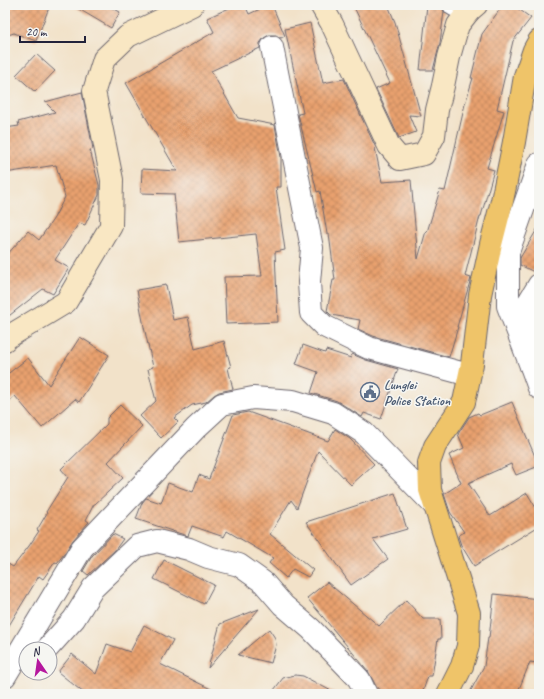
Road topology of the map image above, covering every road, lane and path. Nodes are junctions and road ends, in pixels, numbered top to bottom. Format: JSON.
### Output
{"nodes":[{"id":1,"x":192,"y":5,"type":"edge"},
{"id":2,"x":321,"y":5,"type":"edge"},
{"id":3,"x":466,"y":7,"type":"edge"},
{"id":4,"x":539,"y":41,"type":"edge"},
{"id":5,"x":272,"y":47,"type":"dead end"},
{"id":6,"x":539,"y":164,"type":"edge"},
{"id":7,"x":539,"y":284,"type":"edge"},
{"id":8,"x":5,"y":340,"type":"edge"},
{"id":9,"x":531,"y":366,"type":"junction"},
{"id":10,"x":469,"y":375,"type":"junction"},
{"id":11,"x":539,"y":388,"type":"edge"},
{"id":12,"x":434,"y":505,"type":"junction"},
{"id":13,"x":54,"y":641,"type":"edge"},
{"id":14,"x":18,"y":672,"type":"edge"},
{"id":15,"x":5,"y":676,"type":"edge"},
{"id":16,"x":5,"y":681,"type":"edge"},
{"id":17,"x":366,"y":694,"type":"edge"},
{"id":18,"x":448,"y":694,"type":"edge"}],
"edges":[{"from":1,"to":8,"type":"main road"},
{"from":2,"to":3,"type":"main road"},
{"from":4,"to":10,"type":"main road"},
{"from":5,"to":10,"type":"street"},
{"from":6,"to":9,"type":"street"},
{"from":7,"to":9,"type":"street"},
{"from":9,"to":11,"type":"street"},
{"from":10,"to":12,"type":"main road"},
{"from":12,"to":15,"type":"street"},
{"from":12,"to":18,"type":"main road"},
{"from":13,"to":17,"type":"street"},
{"from":14,"to":16,"type":"street"}]}
